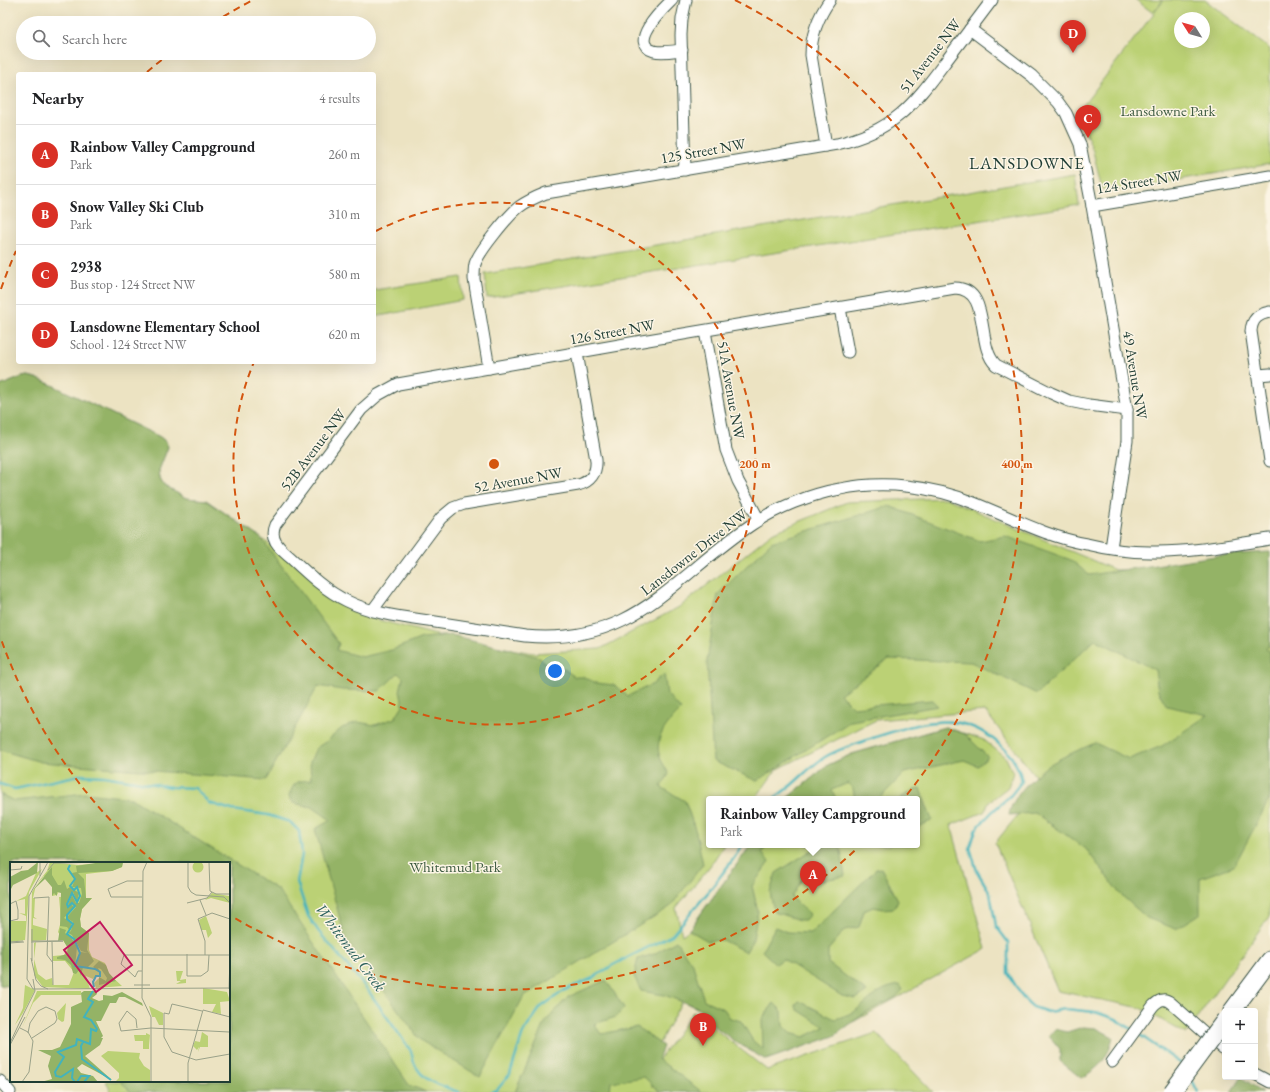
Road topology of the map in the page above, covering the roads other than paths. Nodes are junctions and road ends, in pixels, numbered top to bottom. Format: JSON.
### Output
{"nodes":[{"id":1,"x":672,"y":0,"type":"edge"},
{"id":2,"x":686,"y":0,"type":"edge"},
{"id":3,"x":830,"y":0,"type":"edge"},
{"id":4,"x":992,"y":0,"type":"edge"},
{"id":5,"x":970,"y":29,"type":"junction"},
{"id":6,"x":682,"y":50,"type":"junction"},
{"id":7,"x":887,"y":125,"type":"joint"},
{"id":8,"x":826,"y":146,"type":"junction"},
{"id":9,"x":685,"y":170,"type":"junction"},
{"id":10,"x":1270,"y":176,"type":"edge"},
{"id":11,"x":1092,"y":206,"type":"junction"},
{"id":12,"x":840,"y":308,"type":"junction"},
{"id":13,"x":1270,"y":312,"type":"edge"},
{"id":14,"x":705,"y":331,"type":"junction"},
{"id":15,"x":848,"y":352,"type":"dead end"},
{"id":16,"x":577,"y":353,"type":"junction"},
{"id":17,"x":489,"y":368,"type":"junction"},
{"id":18,"x":1270,"y":374,"type":"edge"},
{"id":19,"x":1258,"y":375,"type":"junction"},
{"id":20,"x":390,"y":388,"type":"joint"},
{"id":21,"x":1127,"y":410,"type":"junction"},
{"id":22,"x":1270,"y":461,"type":"edge"},
{"id":23,"x":759,"y":520,"type":"junction"},
{"id":24,"x":272,"y":538,"type":"joint"},
{"id":25,"x":1270,"y":539,"type":"edge"},
{"id":26,"x":1111,"y":548,"type":"junction"},
{"id":27,"x":372,"y":611,"type":"junction"},
{"id":28,"x":1270,"y":960,"type":"edge"},
{"id":29,"x":1270,"y":972,"type":"edge"},
{"id":30,"x":1240,"y":1006,"type":"edge"},
{"id":31,"x":1222,"y":1024,"type":"edge"},
{"id":32,"x":1222,"y":1037,"type":"edge"},
{"id":33,"x":1222,"y":1048,"type":"edge"},
{"id":34,"x":1112,"y":1062,"type":"dead end"},
{"id":35,"x":1258,"y":1076,"type":"edge"},
{"id":36,"x":0,"y":1081,"type":"edge"},
{"id":37,"x":1270,"y":1082,"type":"edge"},
{"id":38,"x":10,"y":1092,"type":"edge"},
{"id":39,"x":1172,"y":1092,"type":"edge"},
{"id":40,"x":1182,"y":1092,"type":"edge"}],
"edges":[{"from":1,"to":6,"type":"street"},
{"from":2,"to":6,"type":"street"},
{"from":3,"to":8,"type":"street"},
{"from":4,"to":5,"type":"street","name":"51 Avenue NW"},
{"from":5,"to":7,"type":"street","name":"51 Avenue NW"},
{"from":5,"to":11,"type":"street","name":"124 Street NW"},
{"from":6,"to":9,"type":"street"},
{"from":7,"to":8,"type":"street","name":"125 Street NW"},
{"from":8,"to":9,"type":"street","name":"125 Street NW"},
{"from":9,"to":17,"type":"street","name":"125 Street NW"},
{"from":10,"to":11,"type":"street","name":"124 Street NW"},
{"from":11,"to":21,"type":"street","name":"49 Avenue NW"},
{"from":12,"to":14,"type":"street","name":"126 Street NW"},
{"from":12,"to":15,"type":"street"},
{"from":12,"to":21,"type":"street","name":"126 Street NW"},
{"from":13,"to":19,"type":"street"},
{"from":14,"to":16,"type":"street","name":"126 Street NW"},
{"from":14,"to":23,"type":"street","name":"51A Avenue NW"},
{"from":16,"to":17,"type":"street","name":"126 Street NW"},
{"from":16,"to":27,"type":"street","name":"52 Avenue NW"},
{"from":17,"to":20,"type":"street","name":"126 Street NW"},
{"from":18,"to":19,"type":"street"},
{"from":19,"to":22,"type":"street"},
{"from":20,"to":24,"type":"street","name":"52B Avenue NW"},
{"from":21,"to":26,"type":"street","name":"49 Avenue NW"},
{"from":23,"to":26,"type":"street","name":"Lansdowne Drive NW"},
{"from":23,"to":27,"type":"street","name":"Lansdowne Drive NW"},
{"from":24,"to":27,"type":"street","name":"Lansdowne Drive NW"},
{"from":25,"to":26,"type":"street","name":"Lansdowne Drive NW"},
{"from":28,"to":30,"type":"highway"},
{"from":29,"to":30,"type":"highway"},
{"from":31,"to":39,"type":"highway","bridge":true},
{"from":32,"to":40,"type":"highway"},
{"from":33,"to":34,"type":"street"},
{"from":35,"to":37,"type":"street"},
{"from":36,"to":38,"type":"street"}]}
